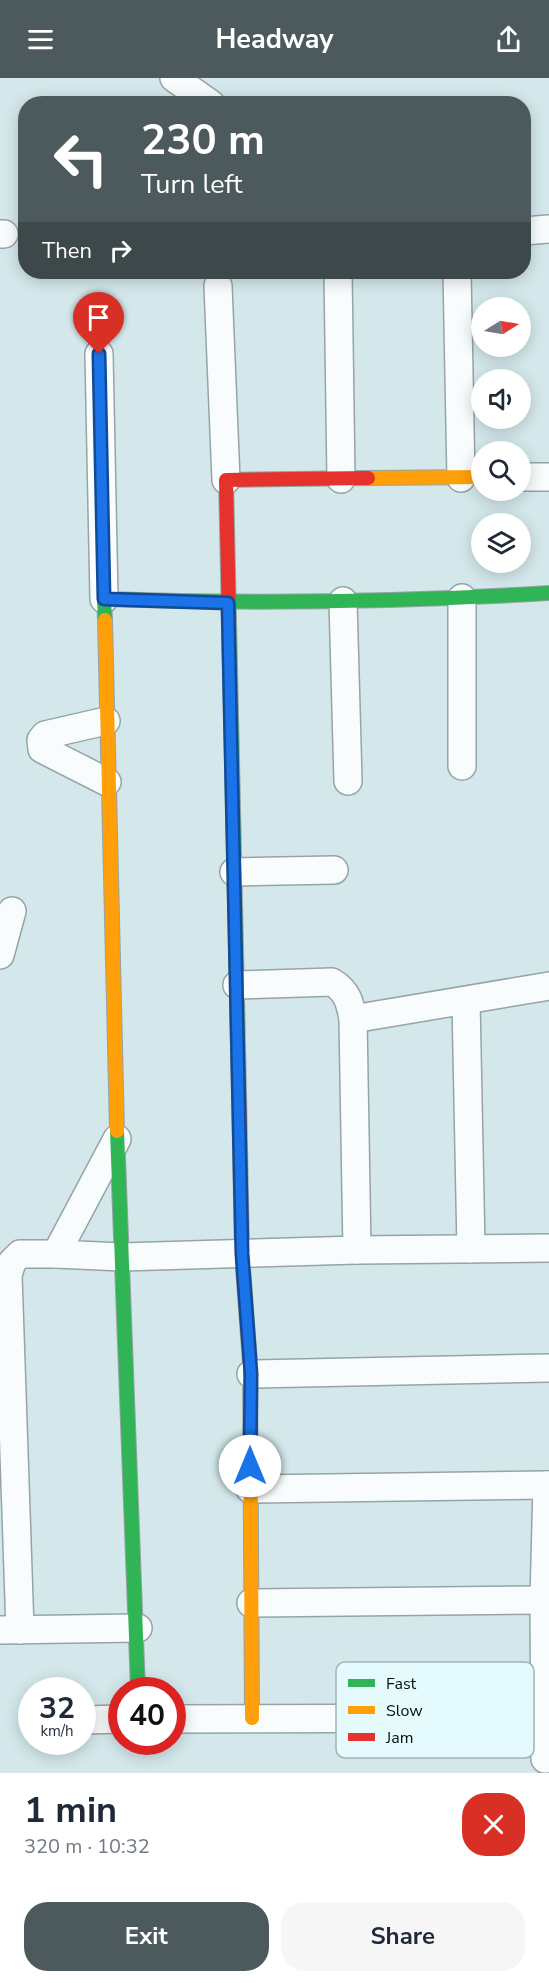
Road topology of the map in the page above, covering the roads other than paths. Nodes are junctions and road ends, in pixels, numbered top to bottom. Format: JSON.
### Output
{"nodes":[{"id":1,"x":174,"y":78,"type":"edge"},
{"id":2,"x":200,"y":96,"type":"edge"},
{"id":3,"x":549,"y":229,"type":"edge"},
{"id":4,"x":531,"y":230,"type":"edge"},
{"id":5,"x":338,"y":279,"type":"edge"},
{"id":6,"x":457,"y":279,"type":"edge"},
{"id":7,"x":218,"y":286,"type":"dead end"},
{"id":8,"x":99,"y":354,"type":"dead end"},
{"id":9,"x":471,"y":477,"type":"edge"},
{"id":10,"x":531,"y":477,"type":"edge"},
{"id":11,"x":549,"y":477,"type":"edge"},
{"id":12,"x":341,"y":479,"type":"junction"},
{"id":13,"x":226,"y":480,"type":"junction"},
{"id":14,"x":549,"y":593,"type":"edge"},
{"id":15,"x":462,"y":598,"type":"junction"},
{"id":16,"x":104,"y":599,"type":"junction"},
{"id":17,"x":343,"y":601,"type":"junction"},
{"id":18,"x":228,"y":603,"type":"junction"},
{"id":19,"x":106,"y":721,"type":"junction"},
{"id":20,"x":462,"y":766,"type":"dead end"},
{"id":21,"x":348,"y":781,"type":"dead end"},
{"id":22,"x":107,"y":782,"type":"junction"},
{"id":23,"x":334,"y":870,"type":"dead end"},
{"id":24,"x":234,"y":872,"type":"junction"},
{"id":25,"x":12,"y":911,"type":"dead end"},
{"id":26,"x":0,"y":955,"type":"edge"},
{"id":27,"x":237,"y":985,"type":"junction"},
{"id":28,"x":549,"y":986,"type":"edge"},
{"id":29,"x":466,"y":1000,"type":"junction"},
{"id":30,"x":353,"y":1019,"type":"junction"},
{"id":31,"x":117,"y":1139,"type":"junction"},
{"id":32,"x":549,"y":1248,"type":"edge"},
{"id":33,"x":471,"y":1249,"type":"junction"},
{"id":34,"x":357,"y":1250,"type":"junction"},
{"id":35,"x":56,"y":1254,"type":"junction"},
{"id":36,"x":242,"y":1254,"type":"junction"},
{"id":37,"x":122,"y":1257,"type":"junction"},
{"id":38,"x":549,"y":1368,"type":"edge"},
{"id":39,"x":251,"y":1374,"type":"junction"},
{"id":40,"x":548,"y":1485,"type":"edge"},
{"id":41,"x":250,"y":1490,"type":"junction"},
{"id":42,"x":544,"y":1600,"type":"junction"},
{"id":43,"x":251,"y":1603,"type":"junction"},
{"id":44,"x":138,"y":1628,"type":"junction"},
{"id":45,"x":10,"y":1630,"type":"edge"},
{"id":46,"x":138,"y":1677,"type":"edge"},
{"id":47,"x":252,"y":1718,"type":"junction"},
{"id":48,"x":336,"y":1718,"type":"edge"},
{"id":49,"x":534,"y":1718,"type":"edge"},
{"id":50,"x":544,"y":1718,"type":"junction"},
{"id":51,"x":186,"y":1719,"type":"edge"},
{"id":52,"x":546,"y":1759,"type":"dead end"}],
"edges":[{"from":1,"to":2,"type":"street"},
{"from":3,"to":4,"type":"street"},
{"from":5,"to":12,"type":"street"},
{"from":6,"to":9,"type":"street"},
{"from":7,"to":13,"type":"street"},
{"from":8,"to":16,"type":"street"},
{"from":9,"to":12,"type":"street"},
{"from":10,"to":11,"type":"street"},
{"from":12,"to":13,"type":"street"},
{"from":13,"to":18,"type":"street"},
{"from":14,"to":15,"type":"street"},
{"from":15,"to":17,"type":"street"},
{"from":15,"to":20,"type":"street"},
{"from":16,"to":18,"type":"street"},
{"from":16,"to":19,"type":"street"},
{"from":17,"to":18,"type":"street"},
{"from":17,"to":21,"type":"street"},
{"from":18,"to":24,"type":"street"},
{"from":19,"to":22,"type":"street"},
{"from":19,"to":22,"type":"street"},
{"from":22,"to":31,"type":"street"},
{"from":23,"to":24,"type":"street"},
{"from":24,"to":27,"type":"street"},
{"from":25,"to":26,"type":"street"},
{"from":27,"to":30,"type":"street"},
{"from":27,"to":36,"type":"street"},
{"from":28,"to":29,"type":"street"},
{"from":29,"to":30,"type":"street"},
{"from":29,"to":33,"type":"street"},
{"from":30,"to":34,"type":"street"},
{"from":31,"to":35,"type":"street"},
{"from":31,"to":37,"type":"street"},
{"from":32,"to":33,"type":"street"},
{"from":33,"to":34,"type":"street"},
{"from":34,"to":36,"type":"street"},
{"from":35,"to":37,"type":"street"},
{"from":35,"to":45,"type":"street"},
{"from":36,"to":37,"type":"street"},
{"from":36,"to":39,"type":"street"},
{"from":37,"to":44,"type":"street"},
{"from":38,"to":39,"type":"street"},
{"from":39,"to":41,"type":"street"},
{"from":40,"to":41,"type":"street"},
{"from":40,"to":42,"type":"street"},
{"from":41,"to":43,"type":"street"},
{"from":42,"to":43,"type":"street"},
{"from":42,"to":50,"type":"street"},
{"from":43,"to":47,"type":"street"},
{"from":44,"to":45,"type":"street"},
{"from":44,"to":46,"type":"street"},
{"from":47,"to":48,"type":"street"},
{"from":47,"to":51,"type":"street"},
{"from":49,"to":50,"type":"street"},
{"from":50,"to":52,"type":"street"}]}
